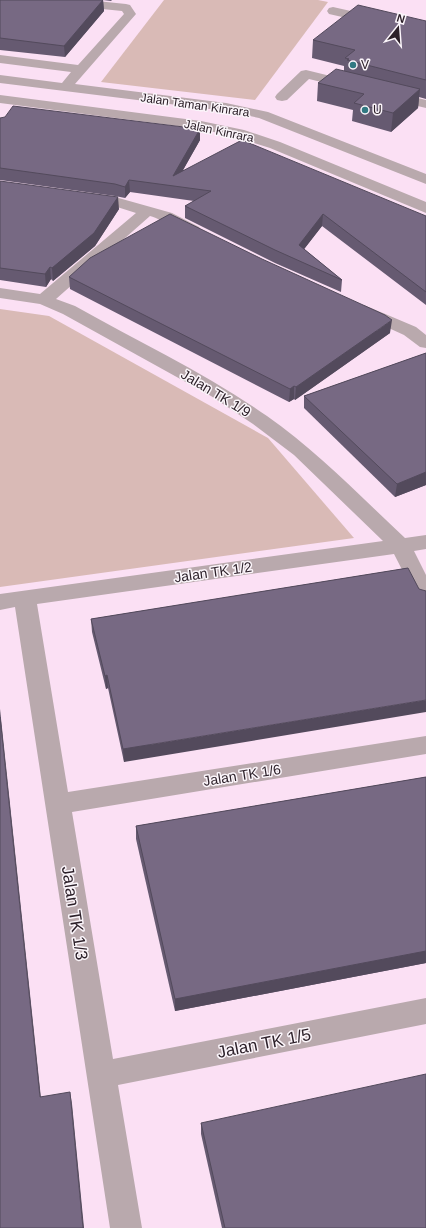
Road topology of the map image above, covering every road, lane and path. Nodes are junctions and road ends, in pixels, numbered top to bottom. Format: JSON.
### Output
{"nodes":[{"id":1,"x":53,"y":0,"type":"edge"},
{"id":2,"x":333,"y":11,"type":"dead end"},
{"id":3,"x":426,"y":32,"type":"edge"},
{"id":4,"x":0,"y":59,"type":"edge"},
{"id":5,"x":81,"y":69,"type":"junction"},
{"id":6,"x":0,"y":79,"type":"edge"},
{"id":7,"x":65,"y":87,"type":"junction"},
{"id":8,"x":282,"y":97,"type":"dead end"},
{"id":9,"x":0,"y":99,"type":"edge"},
{"id":10,"x":426,"y":104,"type":"edge"},
{"id":11,"x":426,"y":179,"type":"edge"},
{"id":12,"x":76,"y":196,"type":"edge"},
{"id":13,"x":426,"y":208,"type":"edge"},
{"id":14,"x":147,"y":211,"type":"junction"},
{"id":15,"x":207,"y":236,"type":"edge"},
{"id":16,"x":0,"y":292,"type":"edge"},
{"id":17,"x":44,"y":300,"type":"junction"},
{"id":18,"x":354,"y":306,"type":"edge"},
{"id":19,"x":422,"y":336,"type":"edge"},
{"id":20,"x":426,"y":542,"type":"edge"},
{"id":21,"x":401,"y":546,"type":"junction"},
{"id":22,"x":426,"y":596,"type":"edge"},
{"id":23,"x":12,"y":600,"type":"edge"},
{"id":24,"x":426,"y":745,"type":"edge"},
{"id":25,"x":58,"y":804,"type":"junction"},
{"id":26,"x":426,"y":1011,"type":"edge"},
{"id":27,"x":101,"y":1075,"type":"junction"},
{"id":28,"x":126,"y":1228,"type":"edge"}],
"edges":[{"from":1,"to":5,"type":"street"},
{"from":2,"to":3,"type":"street"},
{"from":4,"to":5,"type":"street"},
{"from":5,"to":7,"type":"street"},
{"from":6,"to":7,"type":"street","name":"Jalan Taman Kinrara"},
{"from":7,"to":11,"type":"street","name":"Jalan Taman Kinrara"},
{"from":8,"to":10,"type":"street"},
{"from":9,"to":13,"type":"street","name":"Jalan Kinrara"},
{"from":12,"to":14,"type":"street"},
{"from":14,"to":15,"type":"street"},
{"from":14,"to":17,"type":"street"},
{"from":16,"to":17,"type":"street","name":"Jalan TK 1/9"},
{"from":17,"to":21,"type":"street","name":"Jalan TK 1/9"},
{"from":18,"to":19,"type":"street"},
{"from":20,"to":21,"type":"street","name":"Jalan TK 1/2"},
{"from":21,"to":22,"type":"street","name":"Jalan TK 1/9"},
{"from":21,"to":23,"type":"street","name":"Jalan TK 1/2"},
{"from":23,"to":25,"type":"street","name":"Jalan TK 1/3"},
{"from":24,"to":25,"type":"street","name":"Jalan TK 1/6"},
{"from":25,"to":27,"type":"street","name":"Jalan TK 1/3"},
{"from":26,"to":27,"type":"street","name":"Jalan TK 1/5"},
{"from":27,"to":28,"type":"street","name":"Jalan TK 1/3"}]}
